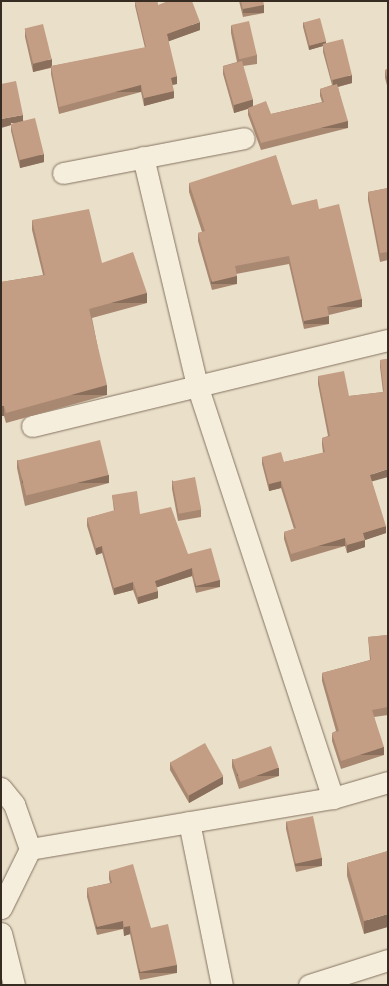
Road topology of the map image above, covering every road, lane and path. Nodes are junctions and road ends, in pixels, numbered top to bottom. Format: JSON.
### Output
{"nodes":[{"id":1,"x":244,"y":138,"type":"dead end"},
{"id":2,"x":143,"y":157,"type":"junction"},
{"id":3,"x":63,"y":173,"type":"dead end"},
{"id":4,"x":388,"y":340,"type":"edge"},
{"id":5,"x":197,"y":385,"type":"junction"},
{"id":6,"x":32,"y":426,"type":"dead end"},
{"id":7,"x":388,"y":782,"type":"edge"},
{"id":8,"x":1,"y":788,"type":"edge"},
{"id":9,"x":333,"y":798,"type":"junction"},
{"id":10,"x":189,"y":822,"type":"junction"},
{"id":11,"x":30,"y":849,"type":"junction"},
{"id":12,"x":1,"y":908,"type":"edge"},
{"id":13,"x":1,"y":933,"type":"edge"},
{"id":14,"x":388,"y":960,"type":"edge"},
{"id":15,"x":14,"y":985,"type":"edge"},
{"id":16,"x":222,"y":985,"type":"edge"},
{"id":17,"x":309,"y":985,"type":"edge"}],
"edges":[{"from":1,"to":2,"type":"street"},
{"from":2,"to":3,"type":"street"},
{"from":2,"to":5,"type":"street"},
{"from":4,"to":5,"type":"street"},
{"from":5,"to":6,"type":"street"},
{"from":5,"to":9,"type":"street"},
{"from":7,"to":9,"type":"street"},
{"from":8,"to":11,"type":"street"},
{"from":9,"to":10,"type":"street"},
{"from":10,"to":11,"type":"street"},
{"from":10,"to":16,"type":"street"},
{"from":11,"to":12,"type":"street"},
{"from":13,"to":15,"type":"street"},
{"from":14,"to":17,"type":"street"}]}
